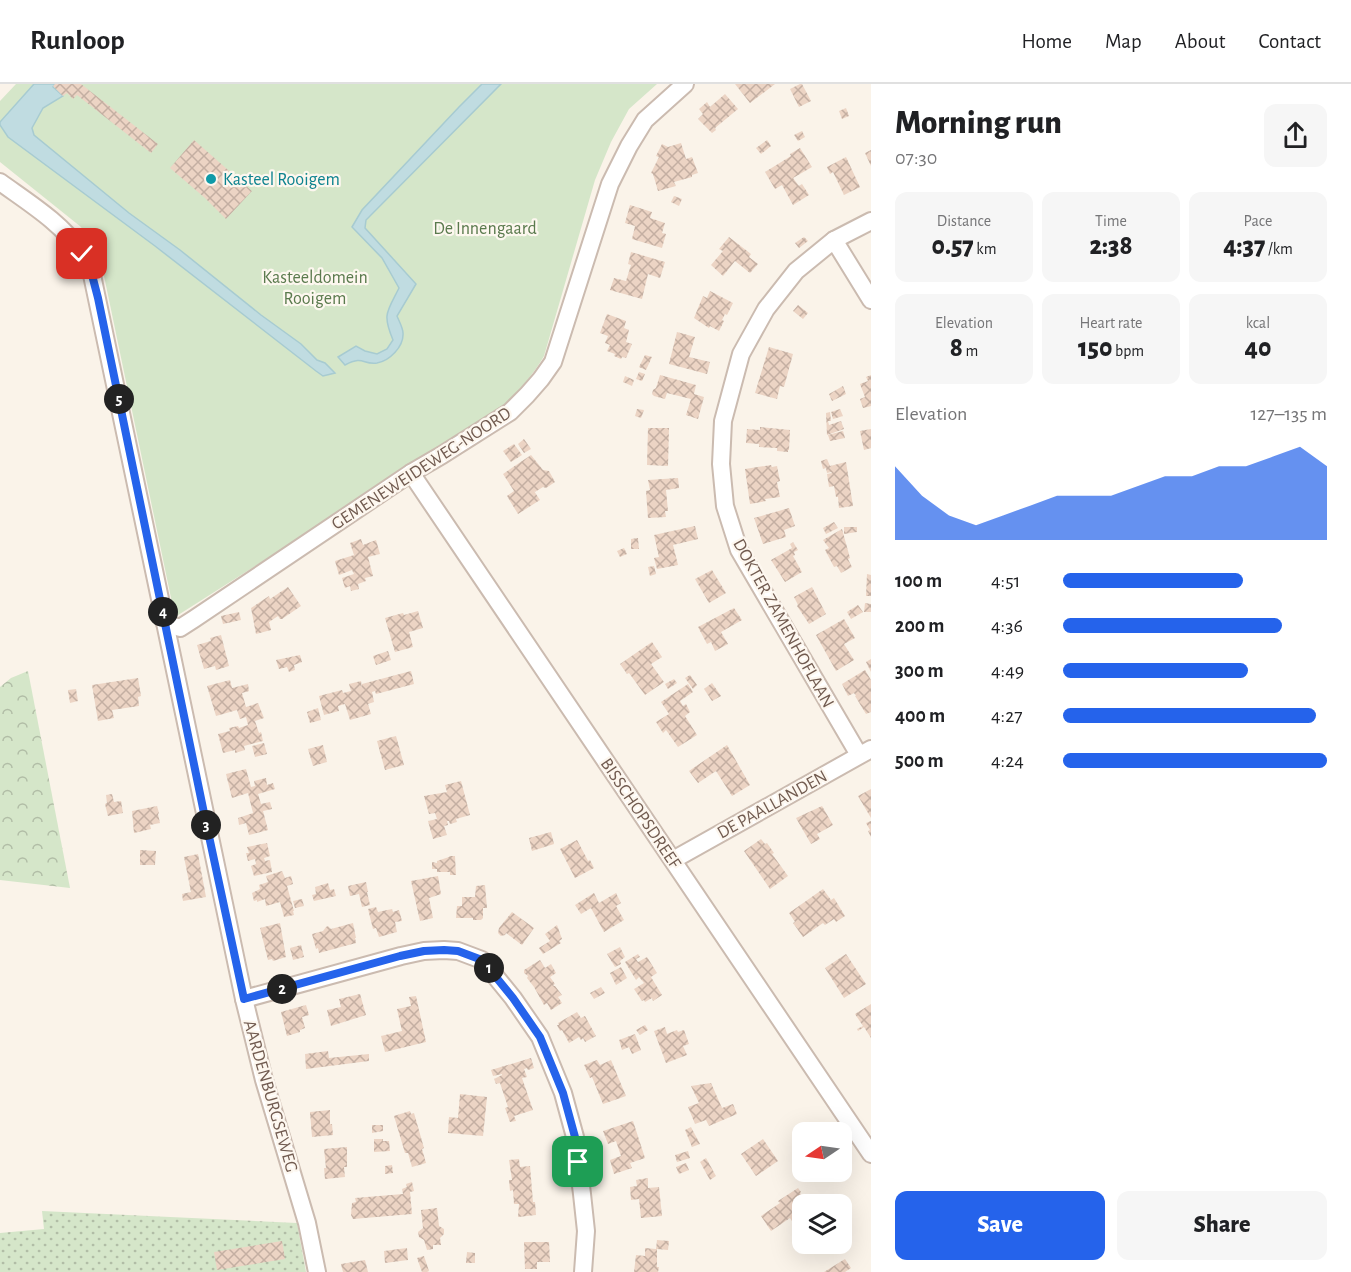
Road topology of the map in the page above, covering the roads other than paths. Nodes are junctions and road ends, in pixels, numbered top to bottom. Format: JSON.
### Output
{"nodes":[{"id":1,"x":685,"y":84,"type":"edge"},
{"id":2,"x":0,"y":182,"type":"edge"},
{"id":3,"x":871,"y":221,"type":"edge"},
{"id":4,"x":834,"y":240,"type":"junction"},
{"id":5,"x":871,"y":300,"type":"edge"},
{"id":6,"x":411,"y":473,"type":"junction"},
{"id":7,"x":165,"y":623,"type":"junction"},
{"id":8,"x":865,"y":752,"type":"edge"},
{"id":9,"x":673,"y":860,"type":"junction"},
{"id":10,"x":244,"y":999,"type":"junction"},
{"id":11,"x":871,"y":1154,"type":"edge"},
{"id":12,"x":317,"y":1272,"type":"edge"},
{"id":13,"x":583,"y":1272,"type":"edge"}],
"edges":[{"from":1,"to":6,"type":"street","name":"GEMENEWEIDEWEG-NOORD"},
{"from":2,"to":7,"type":"street","name":"AARDENBURGSEWEG"},
{"from":3,"to":4,"type":"street","name":"DOKTER ZAMENHOFLAAN"},
{"from":4,"to":5,"type":"street"},
{"from":4,"to":8,"type":"street","name":"DOKTER ZAMENHOFLAAN"},
{"from":6,"to":7,"type":"street","name":"GEMENEWEIDEWEG-NOORD"},
{"from":6,"to":9,"type":"street","name":"BISSCHOPSDREEF"},
{"from":7,"to":10,"type":"street","name":"AARDENBURGSEWEG"},
{"from":8,"to":9,"type":"street","name":"DE PAALLANDEN"},
{"from":9,"to":11,"type":"street","name":"BISSCHOPSDREEF"},
{"from":10,"to":12,"type":"street","name":"AARDENBURGSEWEG"},
{"from":10,"to":13,"type":"street"}]}
